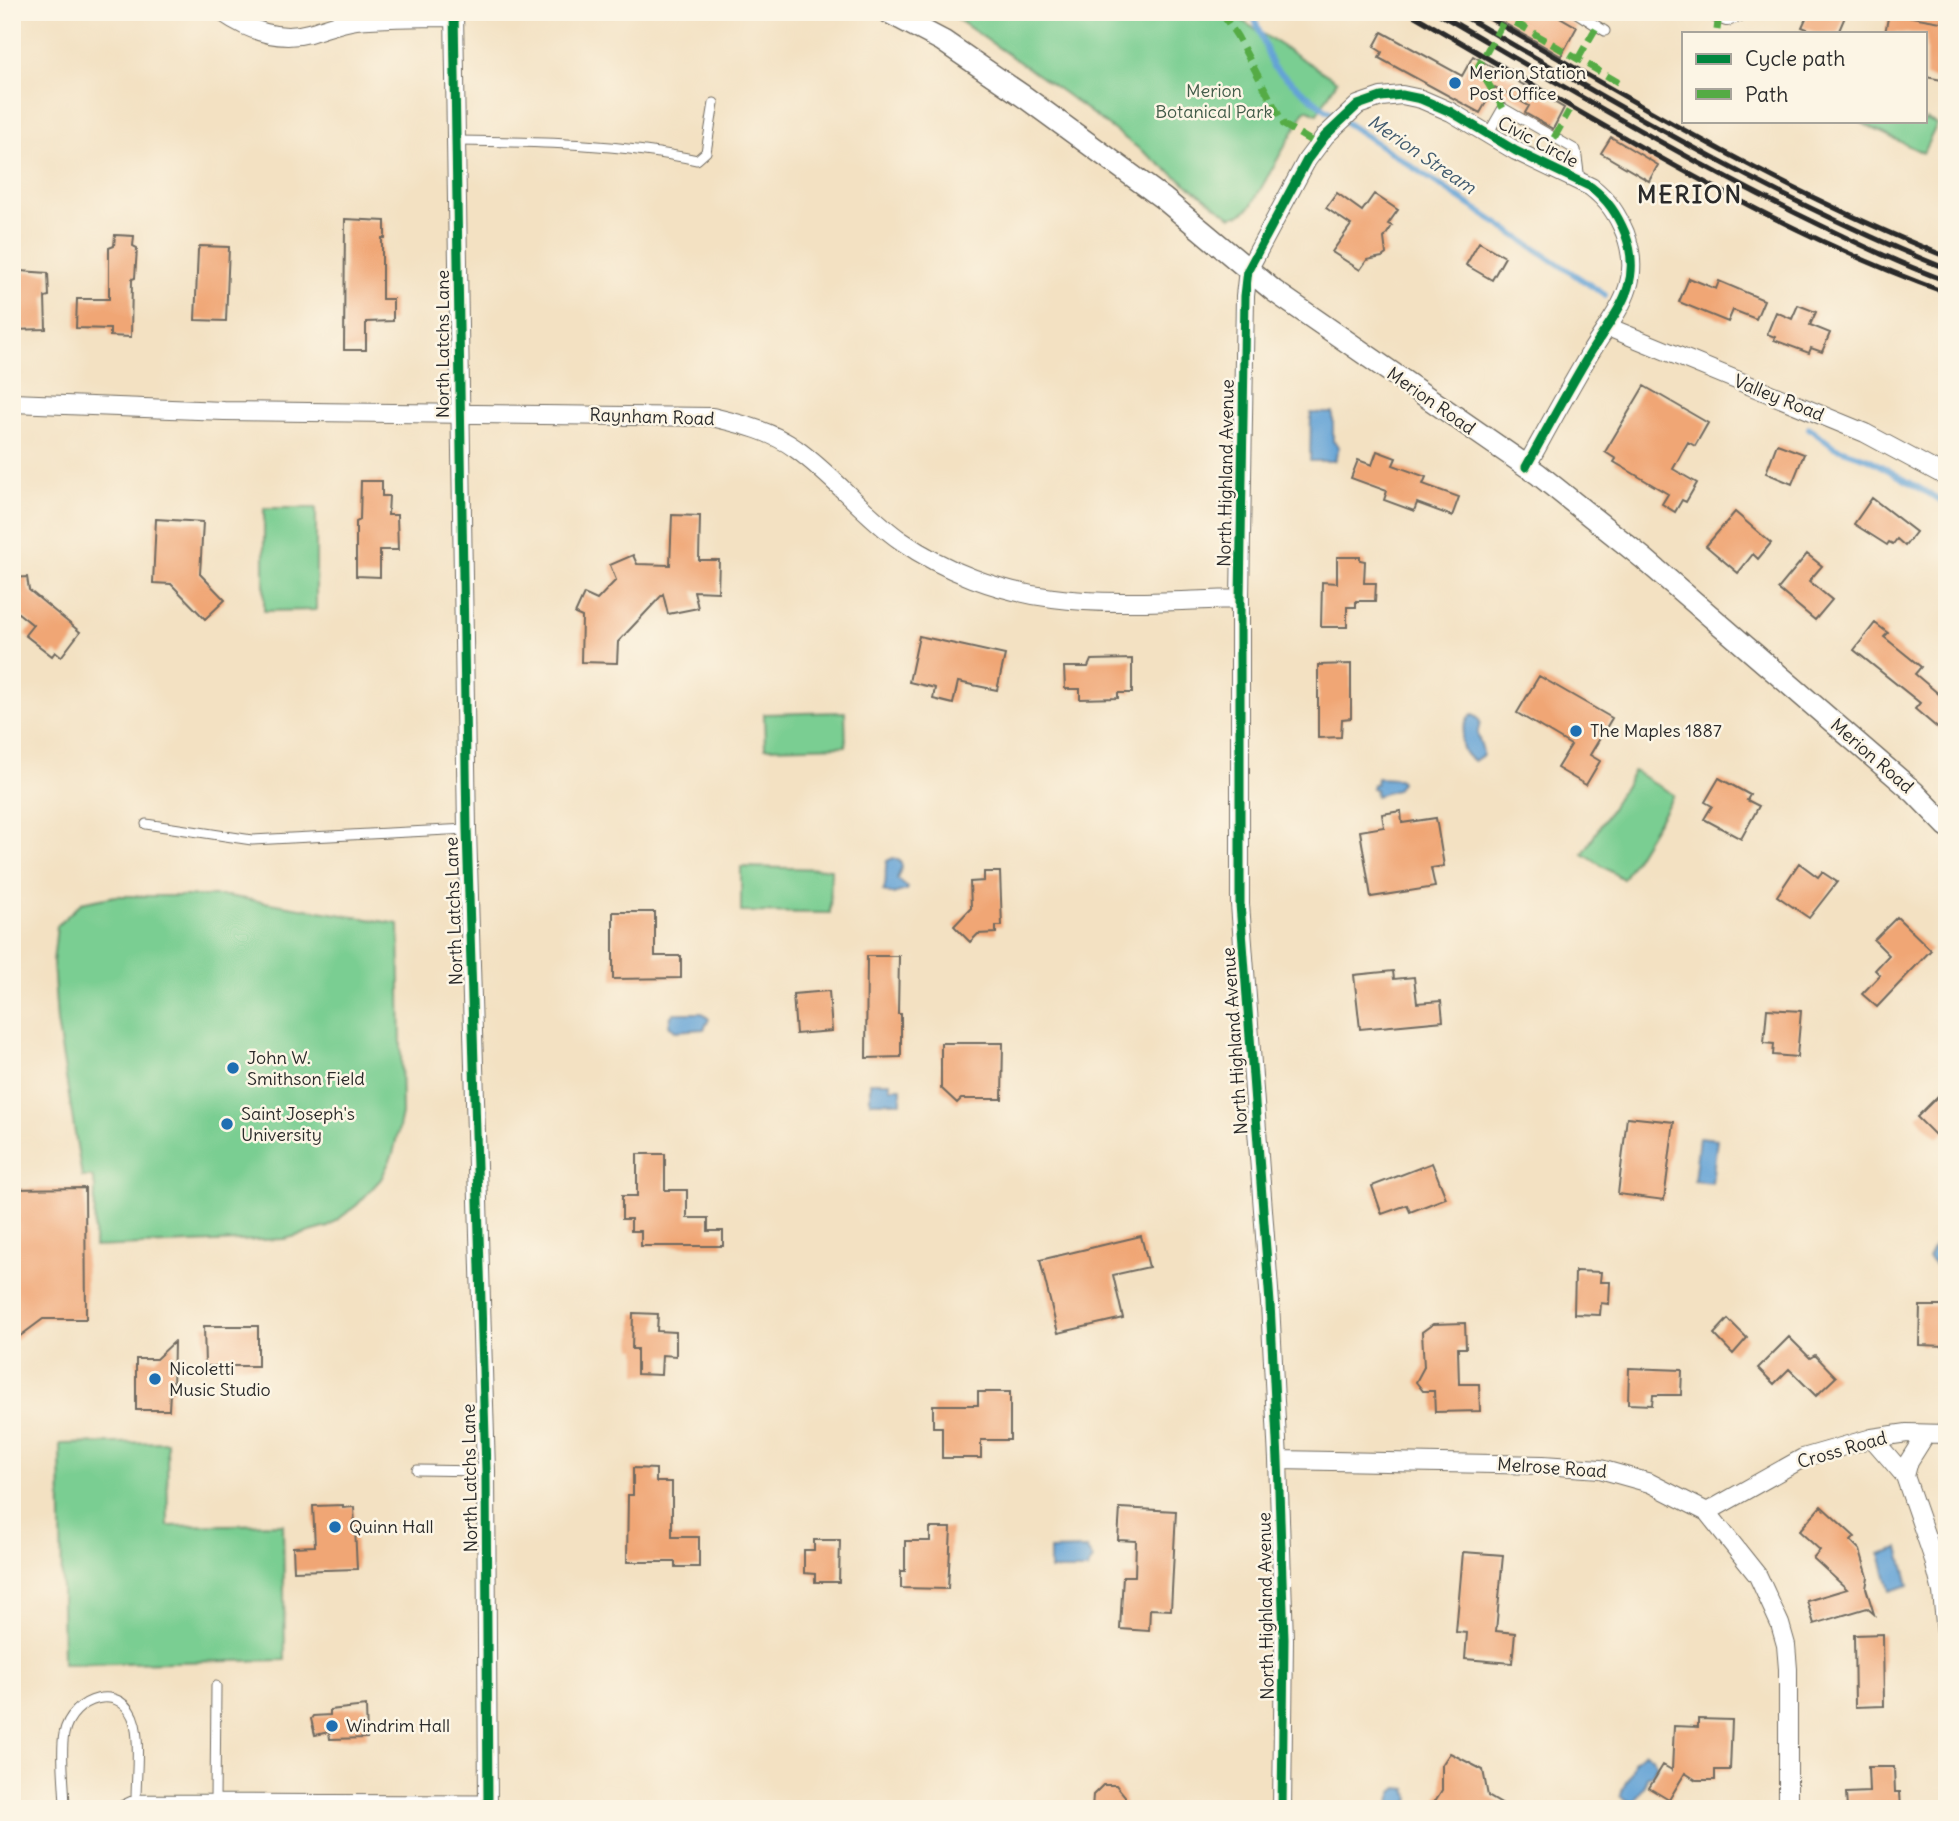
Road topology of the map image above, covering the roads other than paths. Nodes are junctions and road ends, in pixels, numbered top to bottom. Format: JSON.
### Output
{"nodes":[{"id":1,"x":222,"y":12,"type":"edge"},
{"id":2,"x":888,"y":12,"type":"edge"},
{"id":3,"x":1575,"y":12,"type":"edge"},
{"id":4,"x":1713,"y":12,"type":"edge"},
{"id":5,"x":1740,"y":12,"type":"edge"},
{"id":6,"x":454,"y":15,"type":"edge"},
{"id":7,"x":1605,"y":31,"type":"dead end"},
{"id":8,"x":714,"y":103,"type":"dead end"},
{"id":9,"x":1488,"y":134,"type":"junction"},
{"id":10,"x":458,"y":141,"type":"junction"},
{"id":11,"x":1581,"y":182,"type":"junction"},
{"id":12,"x":1248,"y":270,"type":"junction"},
{"id":13,"x":1608,"y":327,"type":"junction"},
{"id":14,"x":12,"y":402,"type":"edge"},
{"id":15,"x":459,"y":415,"type":"junction"},
{"id":16,"x":1526,"y":467,"type":"junction"},
{"id":17,"x":1947,"y":477,"type":"edge"},
{"id":18,"x":1240,"y":599,"type":"junction"},
{"id":19,"x":146,"y":824,"type":"dead end"},
{"id":20,"x":1947,"y":825,"type":"edge"},
{"id":21,"x":467,"y":829,"type":"junction"},
{"id":22,"x":1926,"y":1434,"type":"junction"},
{"id":23,"x":1947,"y":1434,"type":"edge"},
{"id":24,"x":1872,"y":1438,"type":"junction"},
{"id":25,"x":1278,"y":1460,"type":"junction"},
{"id":26,"x":417,"y":1470,"type":"dead end"},
{"id":27,"x":486,"y":1471,"type":"junction"},
{"id":28,"x":1905,"y":1476,"type":"junction"},
{"id":29,"x":1707,"y":1512,"type":"junction"},
{"id":30,"x":1947,"y":1644,"type":"edge"},
{"id":31,"x":216,"y":1686,"type":"dead end"},
{"id":32,"x":136,"y":1799,"type":"junction"},
{"id":33,"x":215,"y":1801,"type":"junction"},
{"id":34,"x":488,"y":1804,"type":"edge"},
{"id":35,"x":382,"y":1805,"type":"edge"},
{"id":36,"x":65,"y":1809,"type":"edge"},
{"id":37,"x":115,"y":1809,"type":"edge"},
{"id":38,"x":1282,"y":1809,"type":"edge"},
{"id":39,"x":1788,"y":1809,"type":"edge"}],
"edges":[{"from":1,"to":6,"type":"street"},
{"from":2,"to":12,"type":"street","name":"Merion Road"},
{"from":3,"to":7,"type":"lane"},
{"from":4,"to":5,"type":"street"},
{"from":6,"to":10,"type":"street","name":"North Latchs Lane"},
{"from":8,"to":10,"type":"lane"},
{"from":9,"to":11,"type":"street","name":"Civic Circle"},
{"from":9,"to":11,"type":"lane"},
{"from":9,"to":12,"type":"street","name":"Civic Circle"},
{"from":10,"to":15,"type":"street","name":"North Latchs Lane"},
{"from":11,"to":13,"type":"street","name":"Civic Circle"},
{"from":12,"to":16,"type":"street","name":"Merion Road"},
{"from":12,"to":18,"type":"street","name":"North Highland Avenue"},
{"from":13,"to":16,"type":"street","name":"Civic Circle"},
{"from":13,"to":17,"type":"street","name":"Valley Road"},
{"from":14,"to":15,"type":"street","name":"Raynham Road"},
{"from":15,"to":18,"type":"street","name":"Raynham Road"},
{"from":15,"to":21,"type":"street","name":"North Latchs Lane"},
{"from":16,"to":20,"type":"street","name":"Merion Road"},
{"from":18,"to":25,"type":"street","name":"North Highland Avenue"},
{"from":19,"to":21,"type":"lane"},
{"from":21,"to":27,"type":"street","name":"North Latchs Lane"},
{"from":22,"to":23,"type":"street","name":"Cross Road"},
{"from":22,"to":24,"type":"street","name":"Cross Road"},
{"from":22,"to":28,"type":"street"},
{"from":24,"to":28,"type":"street"},
{"from":24,"to":29,"type":"street","name":"Cross Road"},
{"from":25,"to":29,"type":"street","name":"Melrose Road"},
{"from":25,"to":38,"type":"street","name":"North Highland Avenue"},
{"from":26,"to":27,"type":"lane"},
{"from":27,"to":34,"type":"street","name":"North Latchs Lane"},
{"from":28,"to":30,"type":"street"},
{"from":29,"to":39,"type":"street","name":"Melrose Road"},
{"from":31,"to":33,"type":"lane"},
{"from":32,"to":33,"type":"lane"},
{"from":32,"to":36,"type":"lane"},
{"from":32,"to":37,"type":"lane"},
{"from":33,"to":35,"type":"lane"},
{"from":34,"to":35,"type":"lane"}]}
